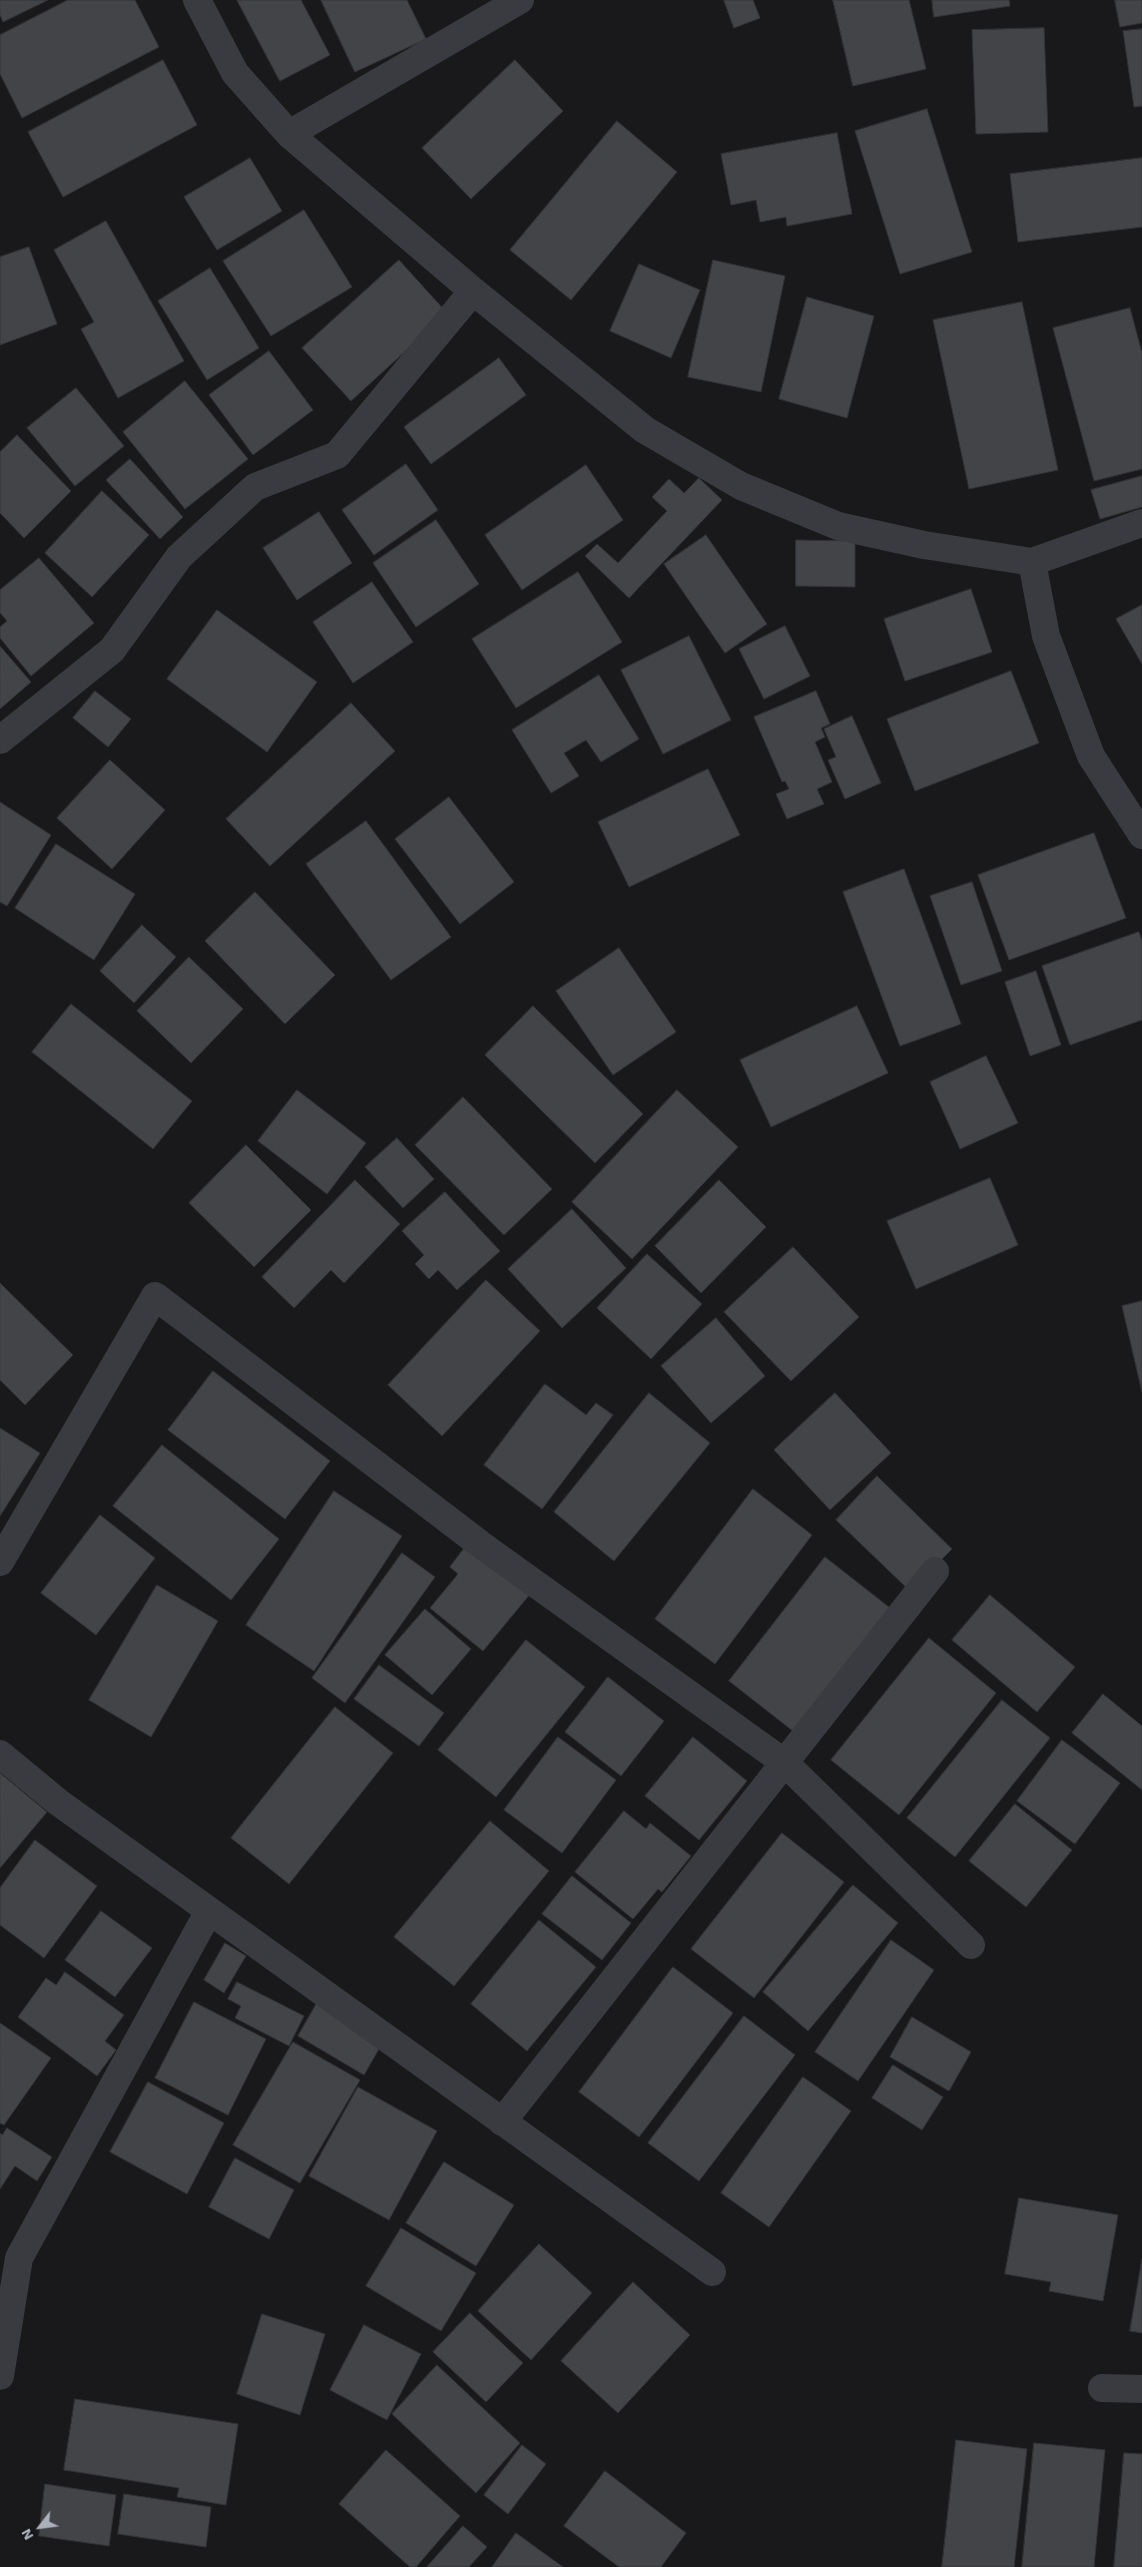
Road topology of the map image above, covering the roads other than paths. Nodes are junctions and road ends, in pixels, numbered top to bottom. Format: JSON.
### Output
{"nodes":[{"id":1,"x":197,"y":0,"type":"edge"},
{"id":2,"x":520,"y":0,"type":"edge"},
{"id":3,"x":289,"y":134,"type":"junction"},
{"id":4,"x":473,"y":291,"type":"junction"},
{"id":5,"x":1142,"y":523,"type":"edge"},
{"id":6,"x":1032,"y":562,"type":"junction"},
{"id":7,"x":0,"y":740,"type":"edge"},
{"id":8,"x":1142,"y":835,"type":"edge"},
{"id":9,"x":0,"y":1562,"type":"edge"},
{"id":10,"x":935,"y":1571,"type":"dead end"},
{"id":11,"x":0,"y":1754,"type":"edge"},
{"id":12,"x":785,"y":1763,"type":"junction"},
{"id":13,"x":209,"y":1910,"type":"junction"},
{"id":14,"x":971,"y":1945,"type":"dead end"},
{"id":15,"x":502,"y":2122,"type":"junction"},
{"id":16,"x":712,"y":2272,"type":"dead end"},
{"id":17,"x":0,"y":2376,"type":"edge"},
{"id":18,"x":1102,"y":2388,"type":"dead end"},
{"id":19,"x":1142,"y":2389,"type":"edge"}],
"edges":[{"from":1,"to":3,"type":"street"},
{"from":2,"to":3,"type":"street"},
{"from":3,"to":4,"type":"street"},
{"from":4,"to":6,"type":"street"},
{"from":4,"to":7,"type":"street"},
{"from":5,"to":6,"type":"street"},
{"from":6,"to":8,"type":"street"},
{"from":9,"to":12,"type":"street"},
{"from":10,"to":12,"type":"street"},
{"from":11,"to":13,"type":"street"},
{"from":12,"to":14,"type":"street"},
{"from":12,"to":15,"type":"street"},
{"from":13,"to":15,"type":"street"},
{"from":13,"to":17,"type":"street"},
{"from":15,"to":16,"type":"street"},
{"from":18,"to":19,"type":"street"}]}
